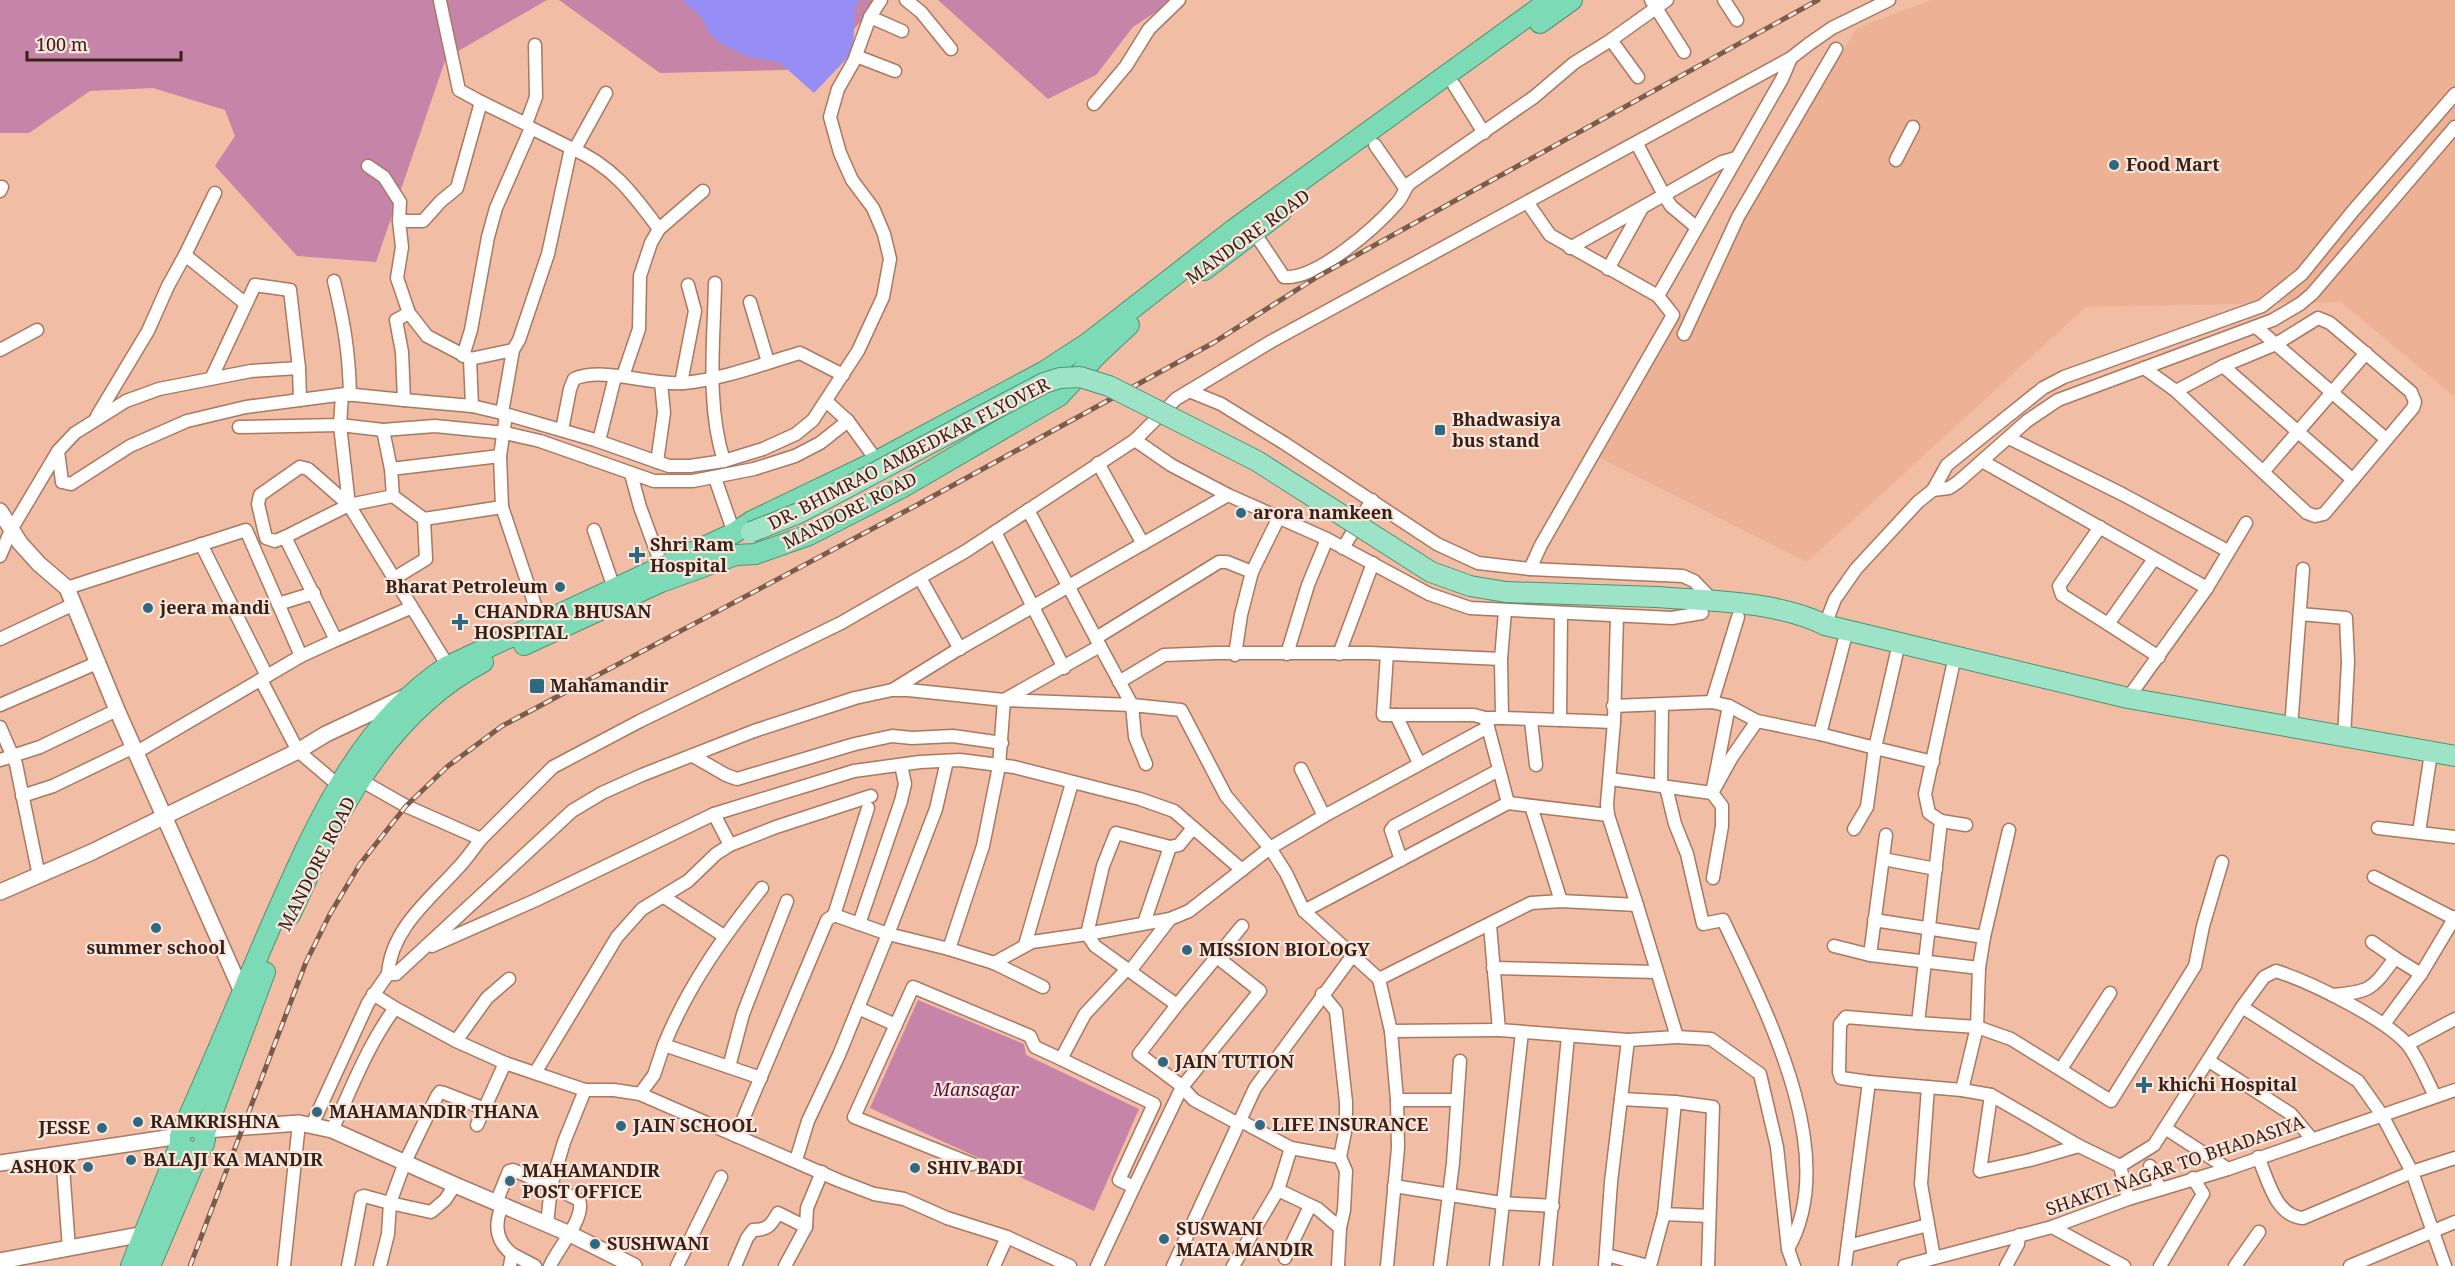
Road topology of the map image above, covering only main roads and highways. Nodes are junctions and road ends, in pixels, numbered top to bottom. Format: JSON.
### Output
{"nodes":[{"id":1,"x":1550,"y":0,"type":"edge"},
{"id":2,"x":1572,"y":0,"type":"edge"},
{"id":3,"x":747,"y":536,"type":"junction"},
{"id":4,"x":736,"y":555,"type":"junction"},
{"id":5,"x":1708,"y":607,"type":"junction"},
{"id":6,"x":1825,"y":626,"type":"junction"},
{"id":7,"x":2455,"y":756,"type":"edge"},
{"id":8,"x":348,"y":780,"type":"junction"},
{"id":9,"x":181,"y":1136,"type":"junction"},
{"id":10,"x":204,"y":1138,"type":"junction"},
{"id":11,"x":131,"y":1266,"type":"edge"},
{"id":12,"x":150,"y":1266,"type":"edge"}],
"edges":[{"from":1,"to":3,"type":"highway","name":"MANDORE ROAD"},
{"from":2,"to":4,"type":"highway","name":"MANDORE ROAD"},
{"from":3,"to":4,"type":"main road","name":"DR. BHIMRAO AMBEDKAR FLYOVER"},
{"from":3,"to":5,"type":"main road","name":"DR. BHIMRAO AMBEDKAR FLYOVER","bridge":true},
{"from":3,"to":8,"type":"highway","name":"MANDORE ROAD"},
{"from":4,"to":8,"type":"highway","name":"MANDORE ROAD"},
{"from":5,"to":6,"type":"main road"},
{"from":5,"to":6,"type":"main road"},
{"from":6,"to":7,"type":"main road"},
{"from":8,"to":9,"type":"highway","name":"MANDORE ROAD"},
{"from":8,"to":10,"type":"highway","name":"MANDORE ROAD"},
{"from":9,"to":10,"type":"highway"},
{"from":9,"to":11,"type":"highway","name":"MANDORE ROAD"},
{"from":10,"to":12,"type":"highway","name":"MANDORE ROAD"}]}
